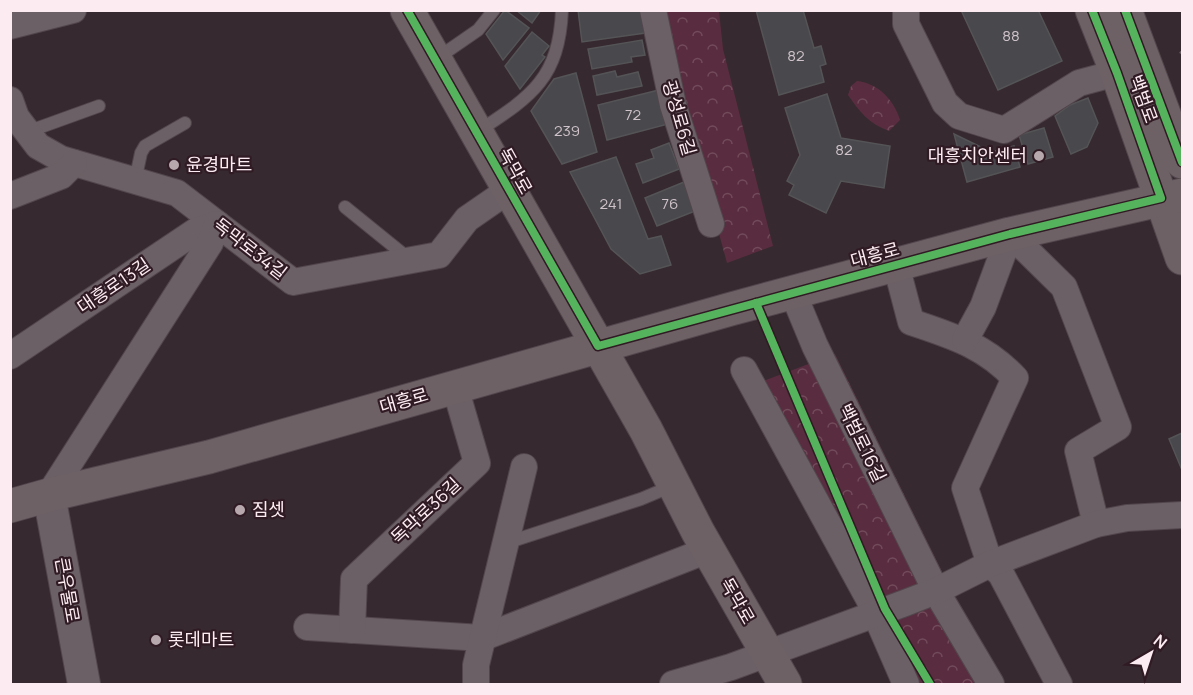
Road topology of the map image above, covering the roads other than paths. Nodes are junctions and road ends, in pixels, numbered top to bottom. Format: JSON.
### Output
{"nodes":[{"id":1,"x":73,"y":10,"type":"edge"},
{"id":2,"x":407,"y":10,"type":"edge"},
{"id":3,"x":494,"y":10,"type":"edge"},
{"id":4,"x":562,"y":10,"type":"edge"},
{"id":5,"x":653,"y":10,"type":"edge"},
{"id":6,"x":906,"y":10,"type":"edge"},
{"id":7,"x":1092,"y":10,"type":"edge"},
{"id":8,"x":1125,"y":10,"type":"edge"},
{"id":9,"x":10,"y":26,"type":"edge"},
{"id":10,"x":435,"y":60,"type":"junction"},
{"id":11,"x":1132,"y":68,"type":"junction"},
{"id":12,"x":10,"y":100,"type":"edge"},
{"id":13,"x":99,"y":106,"type":"dead end"},
{"id":14,"x":186,"y":123,"type":"dead end"},
{"id":15,"x":27,"y":132,"type":"junction"},
{"id":16,"x":477,"y":133,"type":"junction"},
{"id":17,"x":1182,"y":162,"type":"edge"},
{"id":18,"x":74,"y":163,"type":"junction"},
{"id":19,"x":135,"y":181,"type":"junction"},
{"id":20,"x":509,"y":190,"type":"junction"},
{"id":21,"x":10,"y":196,"type":"edge"},
{"id":22,"x":1172,"y":197,"type":"edge"},
{"id":23,"x":345,"y":207,"type":"dead end"},
{"id":24,"x":217,"y":224,"type":"junction"},
{"id":25,"x":711,"y":224,"type":"dead end"},
{"id":26,"x":1010,"y":234,"type":"junction"},
{"id":27,"x":1182,"y":258,"type":"edge"},
{"id":28,"x":408,"y":261,"type":"junction"},
{"id":29,"x":896,"y":265,"type":"junction"},
{"id":30,"x":793,"y":293,"type":"junction"},
{"id":31,"x":965,"y":340,"type":"junction"},
{"id":32,"x":598,"y":346,"type":"junction"},
{"id":33,"x":11,"y":353,"type":"edge"},
{"id":34,"x":744,"y":370,"type":"dead end"},
{"id":35,"x":455,"y":387,"type":"junction"},
{"id":36,"x":524,"y":467,"type":"dead end"},
{"id":37,"x":674,"y":485,"type":"junction"},
{"id":38,"x":50,"y":495,"type":"junction"},
{"id":39,"x":10,"y":506,"type":"edge"},
{"id":40,"x":1182,"y":514,"type":"edge"},
{"id":41,"x":1096,"y":524,"type":"junction"},
{"id":42,"x":506,"y":543,"type":"junction"},
{"id":43,"x":708,"y":550,"type":"junction"},
{"id":44,"x":990,"y":564,"type":"junction"},
{"id":45,"x":936,"y":591,"type":"junction"},
{"id":46,"x":876,"y":612,"type":"junction"},
{"id":47,"x":307,"y":627,"type":"dead end"},
{"id":48,"x":352,"y":630,"type":"junction"},
{"id":49,"x":482,"y":638,"type":"junction"},
{"id":50,"x":766,"y":652,"type":"junction"},
{"id":51,"x":84,"y":684,"type":"edge"},
{"id":52,"x":476,"y":684,"type":"edge"},
{"id":53,"x":673,"y":684,"type":"edge"},
{"id":54,"x":785,"y":684,"type":"edge"},
{"id":55,"x":906,"y":684,"type":"edge"},
{"id":56,"x":991,"y":684,"type":"edge"},
{"id":57,"x":1059,"y":684,"type":"edge"}],
"edges":[{"from":1,"to":9,"type":"street"},
{"from":2,"to":10,"type":"main road","name":"독막로"},
{"from":3,"to":10,"type":"lane"},
{"from":4,"to":16,"type":"lane"},
{"from":5,"to":25,"type":"street","name":"광성로6길"},
{"from":6,"to":11,"type":"street","name":"백범로"},
{"from":7,"to":11,"type":"main road","name":"백범로"},
{"from":8,"to":11,"type":"main road","name":"백범로"},
{"from":10,"to":16,"type":"main road","name":"독막로"},
{"from":11,"to":17,"type":"main road","name":"백범로"},
{"from":11,"to":22,"type":"main road","name":"백범로"},
{"from":12,"to":15,"type":"street","name":"독막로34길"},
{"from":13,"to":15,"type":"lane"},
{"from":14,"to":19,"type":"lane"},
{"from":15,"to":18,"type":"street","name":"독막로34길"},
{"from":16,"to":20,"type":"main road","name":"독막로"},
{"from":18,"to":19,"type":"street","name":"독막로34길"},
{"from":18,"to":21,"type":"street"},
{"from":19,"to":24,"type":"street","name":"독막로34길"},
{"from":20,"to":28,"type":"street","name":"독막로34길"},
{"from":20,"to":32,"type":"main road","name":"독막로"},
{"from":22,"to":26,"type":"main road","name":"대흥로"},
{"from":22,"to":27,"type":"main road","name":"백범로"},
{"from":23,"to":28,"type":"lane"},
{"from":24,"to":28,"type":"street","name":"독막로34길"},
{"from":24,"to":33,"type":"street","name":"대흥로13길"},
{"from":24,"to":38,"type":"street"},
{"from":26,"to":29,"type":"main road","name":"대흥로"},
{"from":26,"to":31,"type":"street"},
{"from":26,"to":41,"type":"street"},
{"from":29,"to":30,"type":"main road","name":"대흥로"},
{"from":29,"to":31,"type":"street","name":"대흥로"},
{"from":30,"to":32,"type":"main road","name":"대흥로"},
{"from":30,"to":45,"type":"street","name":"백범로16길"},
{"from":31,"to":44,"type":"street","name":"대흥로"},
{"from":32,"to":35,"type":"main road","name":"대흥로"},
{"from":32,"to":37,"type":"main road","name":"독막로"},
{"from":34,"to":46,"type":"street"},
{"from":35,"to":38,"type":"main road","name":"대흥로"},
{"from":35,"to":48,"type":"street","name":"독막로36길"},
{"from":36,"to":42,"type":"street"},
{"from":37,"to":42,"type":"lane"},
{"from":37,"to":43,"type":"main road","name":"독막로"},
{"from":38,"to":39,"type":"main road","name":"대흥로"},
{"from":38,"to":51,"type":"street","name":"큰우물로"},
{"from":40,"to":41,"type":"street"},
{"from":41,"to":44,"type":"street"},
{"from":42,"to":49,"type":"street"},
{"from":43,"to":49,"type":"street"},
{"from":43,"to":50,"type":"main road","name":"독막로"},
{"from":44,"to":45,"type":"street"},
{"from":44,"to":57,"type":"street"},
{"from":45,"to":46,"type":"street"},
{"from":45,"to":56,"type":"street","name":"백범로16길"},
{"from":46,"to":50,"type":"street"},
{"from":46,"to":55,"type":"street"},
{"from":47,"to":48,"type":"street"},
{"from":48,"to":49,"type":"street"},
{"from":49,"to":52,"type":"street"},
{"from":50,"to":53,"type":"street"},
{"from":50,"to":54,"type":"main road","name":"독막로"}]}
